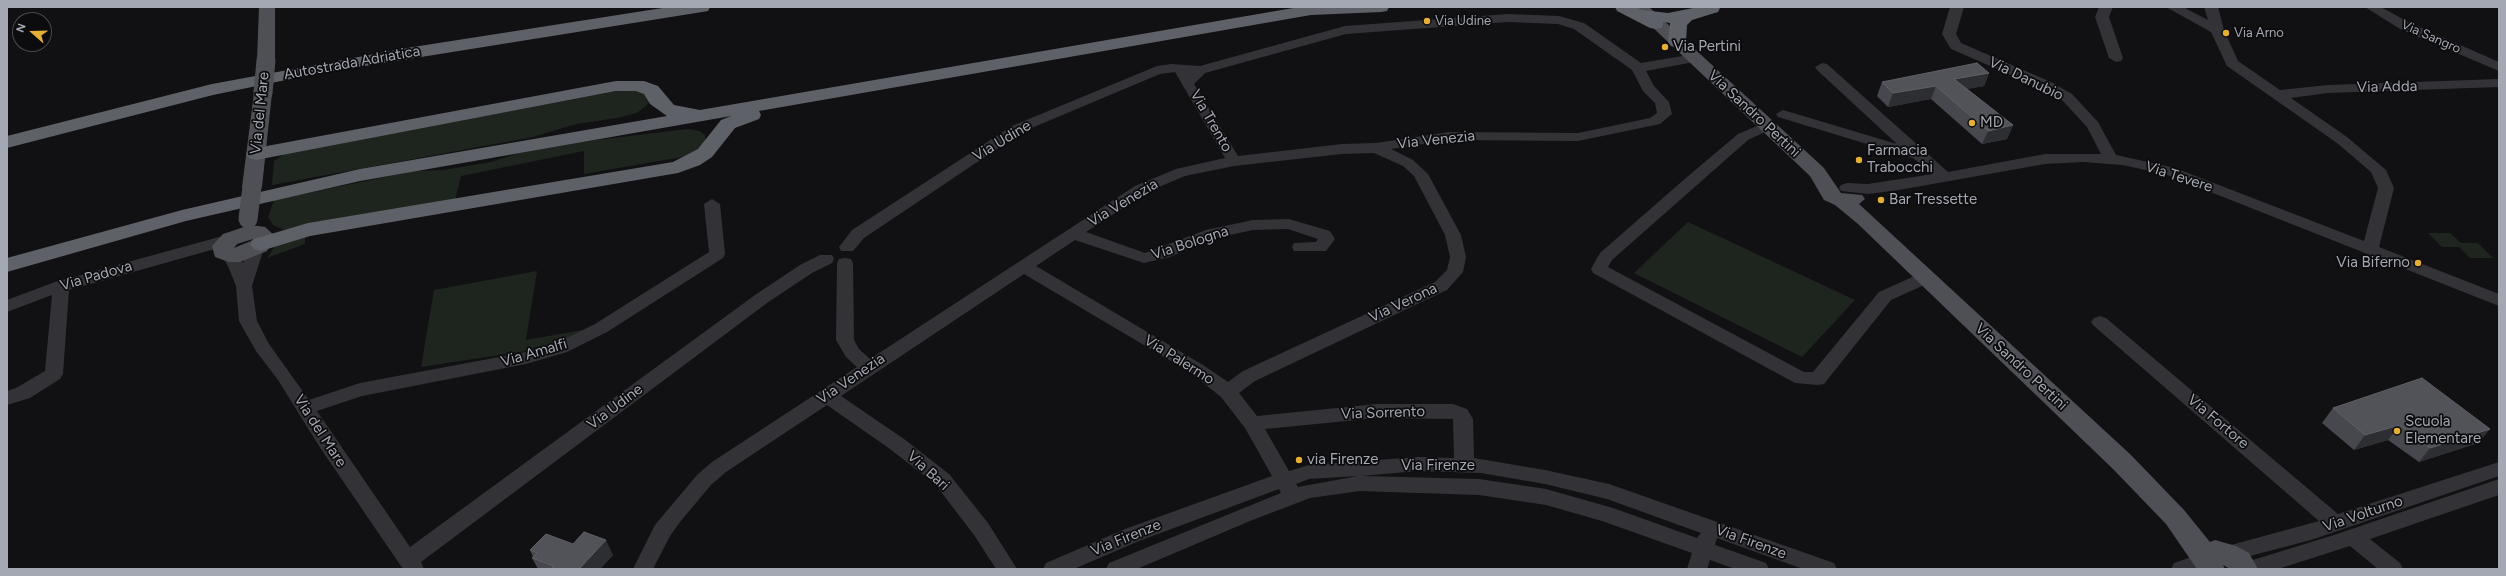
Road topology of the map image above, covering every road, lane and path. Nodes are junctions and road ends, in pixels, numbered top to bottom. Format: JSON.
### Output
{"nodes":[{"id":1,"x":267,"y":7,"type":"edge"},
{"id":2,"x":651,"y":7,"type":"edge"},
{"id":3,"x":702,"y":7,"type":"edge"},
{"id":4,"x":1328,"y":7,"type":"edge"},
{"id":5,"x":1381,"y":7,"type":"edge"},
{"id":6,"x":1623,"y":7,"type":"edge"},
{"id":7,"x":1957,"y":7,"type":"edge"},
{"id":8,"x":2106,"y":7,"type":"edge"},
{"id":9,"x":2173,"y":7,"type":"edge"},
{"id":10,"x":2184,"y":7,"type":"edge"},
{"id":11,"x":2372,"y":7,"type":"edge"},
{"id":12,"x":1715,"y":8,"type":"edge"},
{"id":13,"x":2212,"y":10,"type":"edge"},
{"id":14,"x":1304,"y":11,"type":"junction"},
{"id":15,"x":1649,"y":13,"type":"edge"},
{"id":16,"x":1686,"y":16,"type":"junction"},
{"id":17,"x":2217,"y":30,"type":"junction"},
{"id":18,"x":1677,"y":42,"type":"junction"},
{"id":19,"x":1694,"y":58,"type":"junction"},
{"id":20,"x":2116,"y":58,"type":"dead end"},
{"id":21,"x":2497,"y":61,"type":"edge"},
{"id":22,"x":1822,"y":67,"type":"dead end"},
{"id":23,"x":1638,"y":68,"type":"junction"},
{"id":24,"x":1175,"y":69,"type":"junction"},
{"id":25,"x":1200,"y":70,"type":"junction"},
{"id":26,"x":1188,"y":82,"type":"junction"},
{"id":27,"x":2499,"y":83,"type":"edge"},
{"id":28,"x":834,"y":92,"type":"junction"},
{"id":29,"x":2276,"y":95,"type":"junction"},
{"id":30,"x":657,"y":100,"type":"junction"},
{"id":31,"x":752,"y":107,"type":"junction"},
{"id":32,"x":1783,"y":114,"type":"dead end"},
{"id":33,"x":1766,"y":126,"type":"junction"},
{"id":34,"x":7,"y":132,"type":"edge"},
{"id":35,"x":575,"y":137,"type":"junction"},
{"id":36,"x":714,"y":139,"type":"junction"},
{"id":37,"x":7,"y":142,"type":"edge"},
{"id":38,"x":1376,"y":148,"type":"junction"},
{"id":39,"x":256,"y":154,"type":"junction"},
{"id":40,"x":1918,"y":155,"type":"junction"},
{"id":41,"x":2110,"y":159,"type":"junction"},
{"id":42,"x":1234,"y":161,"type":"junction"},
{"id":43,"x":1944,"y":176,"type":"junction"},
{"id":44,"x":1851,"y":196,"type":"junction"},
{"id":45,"x":712,"y":204,"type":"dead end"},
{"id":46,"x":1072,"y":234,"type":"junction"},
{"id":47,"x":257,"y":235,"type":"junction"},
{"id":48,"x":229,"y":246,"type":"junction"},
{"id":49,"x":1300,"y":247,"type":"dead end"},
{"id":50,"x":2370,"y":250,"type":"junction"},
{"id":51,"x":846,"y":255,"type":"junction"},
{"id":52,"x":7,"y":265,"type":"edge"},
{"id":53,"x":1023,"y":266,"type":"junction"},
{"id":54,"x":1925,"y":278,"type":"junction"},
{"id":55,"x":61,"y":286,"type":"junction"},
{"id":56,"x":244,"y":286,"type":"junction"},
{"id":57,"x":2475,"y":292,"type":"junction"},
{"id":58,"x":2499,"y":300,"type":"edge"},
{"id":59,"x":2499,"y":304,"type":"edge"},
{"id":60,"x":7,"y":306,"type":"edge"},
{"id":61,"x":2100,"y":322,"type":"dead end"},
{"id":62,"x":869,"y":367,"type":"junction"},
{"id":63,"x":1228,"y":392,"type":"junction"},
{"id":64,"x":826,"y":395,"type":"junction"},
{"id":65,"x":7,"y":398,"type":"edge"},
{"id":66,"x":305,"y":408,"type":"junction"},
{"id":67,"x":1252,"y":423,"type":"junction"},
{"id":68,"x":1464,"y":466,"type":"junction"},
{"id":69,"x":2499,"y":469,"type":"edge"},
{"id":70,"x":2499,"y":487,"type":"edge"},
{"id":71,"x":1289,"y":488,"type":"junction"},
{"id":72,"x":2335,"y":523,"type":"junction"},
{"id":73,"x":1710,"y":527,"type":"junction"},
{"id":74,"x":2353,"y":537,"type":"junction"},
{"id":75,"x":1704,"y":549,"type":"junction"},
{"id":76,"x":2214,"y":561,"type":"edge"},
{"id":77,"x":411,"y":564,"type":"edge"},
{"id":78,"x":642,"y":569,"type":"edge"},
{"id":79,"x":1007,"y":569,"type":"edge"},
{"id":80,"x":1053,"y":569,"type":"edge"},
{"id":81,"x":1116,"y":569,"type":"edge"},
{"id":82,"x":1697,"y":569,"type":"edge"},
{"id":83,"x":1759,"y":569,"type":"edge"},
{"id":84,"x":1826,"y":569,"type":"edge"},
{"id":85,"x":2250,"y":569,"type":"edge"},
{"id":86,"x":2393,"y":569,"type":"edge"}],
"edges":[{"from":1,"to":39,"type":"main road","name":"Via del Mare","bridge":true},
{"from":2,"to":34,"type":"highway","name":"Autostrada Adriatica"},
{"from":3,"to":37,"type":"highway","name":"Autostrada Adriatica"},
{"from":4,"to":14,"type":"highway"},
{"from":5,"to":14,"type":"highway"},
{"from":6,"to":15,"type":"highway"},
{"from":7,"to":41,"type":"street","name":"Via Danubio"},
{"from":8,"to":20,"type":"street"},
{"from":9,"to":17,"type":"street"},
{"from":10,"to":13,"type":"street"},
{"from":11,"to":21,"type":"street","name":"Via Sangro"},
{"from":12,"to":15,"type":"highway"},
{"from":12,"to":16,"type":"highway"},
{"from":13,"to":17,"type":"street"},
{"from":14,"to":28,"type":"highway"},
{"from":15,"to":16,"type":"highway"},
{"from":15,"to":18,"type":"main road","name":"Via Sandro Pertini"},
{"from":16,"to":18,"type":"highway"},
{"from":17,"to":29,"type":"street"},
{"from":18,"to":19,"type":"main road","name":"Via Sandro Pertini"},
{"from":19,"to":23,"type":"street"},
{"from":19,"to":33,"type":"main road","name":"Via Sandro Pertini"},
{"from":22,"to":40,"type":"street"},
{"from":23,"to":25,"type":"street","name":"Via Udine"},
{"from":23,"to":38,"type":"street","name":"Via Venezia"},
{"from":24,"to":25,"type":"street","name":"Via Udine"},
{"from":24,"to":26,"type":"street"},
{"from":24,"to":51,"type":"street","name":"Via Udine"},
{"from":25,"to":26,"type":"street","name":"Via Udine"},
{"from":26,"to":42,"type":"street","name":"Via Trento"},
{"from":27,"to":29,"type":"street","name":"Via Adda"},
{"from":28,"to":31,"type":"highway"},
{"from":28,"to":36,"type":"highway"},
{"from":29,"to":50,"type":"street"},
{"from":30,"to":31,"type":"highway"},
{"from":30,"to":35,"type":"highway"},
{"from":30,"to":39,"type":"highway"},
{"from":31,"to":35,"type":"highway"},
{"from":32,"to":40,"type":"street"},
{"from":33,"to":44,"type":"main road","name":"Via Sandro Pertini"},
{"from":33,"to":54,"type":"street"},
{"from":35,"to":36,"type":"highway"},
{"from":35,"to":52,"type":"highway"},
{"from":36,"to":47,"type":"highway"},
{"from":38,"to":42,"type":"street","name":"Via Venezia"},
{"from":38,"to":63,"type":"street","name":"Via Verona"},
{"from":39,"to":47,"type":"main road","name":"Via del Mare","bridge":true},
{"from":40,"to":43,"type":"street"},
{"from":41,"to":43,"type":"street","name":"Via Tevere"},
{"from":41,"to":50,"type":"street","name":"Via Tevere"},
{"from":42,"to":46,"type":"street","name":"Via Venezia"},
{"from":43,"to":44,"type":"street","name":"Via Tevere"},
{"from":44,"to":54,"type":"main road","name":"Via Sandro Pertini"},
{"from":45,"to":66,"type":"street","name":"Via Amalfi"},
{"from":46,"to":49,"type":"street","name":"Via Bologna"},
{"from":46,"to":53,"type":"street","name":"Via Venezia"},
{"from":47,"to":48,"type":"main road"},
{"from":47,"to":48,"type":"main road"},
{"from":47,"to":56,"type":"street","name":"Via del Mare"},
{"from":48,"to":55,"type":"street","name":"Via Padova"},
{"from":48,"to":56,"type":"street","name":"Via del Mare"},
{"from":50,"to":57,"type":"street","name":"Via Tevere"},
{"from":51,"to":62,"type":"street"},
{"from":51,"to":77,"type":"street","name":"Via Udine"},
{"from":53,"to":62,"type":"street","name":"Via Venezia"},
{"from":53,"to":63,"type":"street","name":"Via Palermo"},
{"from":54,"to":76,"type":"main road","name":"Via Sandro Pertini"},
{"from":55,"to":60,"type":"street","name":"Via Padova"},
{"from":55,"to":65,"type":"street"},
{"from":56,"to":66,"type":"street","name":"Via del Mare"},
{"from":57,"to":58,"type":"street","name":"Via Tevere"},
{"from":57,"to":59,"type":"street","name":"Via Tevere"},
{"from":61,"to":72,"type":"street","name":"Via Fortore"},
{"from":62,"to":64,"type":"street","name":"Via Venezia"},
{"from":63,"to":67,"type":"street","name":"Via Palermo"},
{"from":64,"to":78,"type":"street","name":"Via Venezia"},
{"from":64,"to":79,"type":"street","name":"Via Bari"},
{"from":66,"to":77,"type":"street","name":"Via del Mare"},
{"from":67,"to":68,"type":"street","name":"Via Sorrento"},
{"from":67,"to":71,"type":"street","name":"Via Palermo"},
{"from":68,"to":71,"type":"street","name":"Via Firenze"},
{"from":68,"to":73,"type":"street","name":"Via Firenze"},
{"from":69,"to":72,"type":"street","name":"Via Volturno"},
{"from":70,"to":74,"type":"street","name":"Via Volturno"},
{"from":71,"to":75,"type":"street","name":"Via Firenze"},
{"from":71,"to":80,"type":"street","name":"Via Firenze"},
{"from":71,"to":81,"type":"street","name":"Via Firenze"},
{"from":72,"to":76,"type":"street","name":"Via Volturno"},
{"from":73,"to":75,"type":"street"},
{"from":73,"to":84,"type":"street","name":"Via Firenze"},
{"from":74,"to":85,"type":"street","name":"Via Volturno"},
{"from":74,"to":86,"type":"street"},
{"from":75,"to":82,"type":"street"},
{"from":75,"to":83,"type":"street","name":"Via Firenze"}]}
